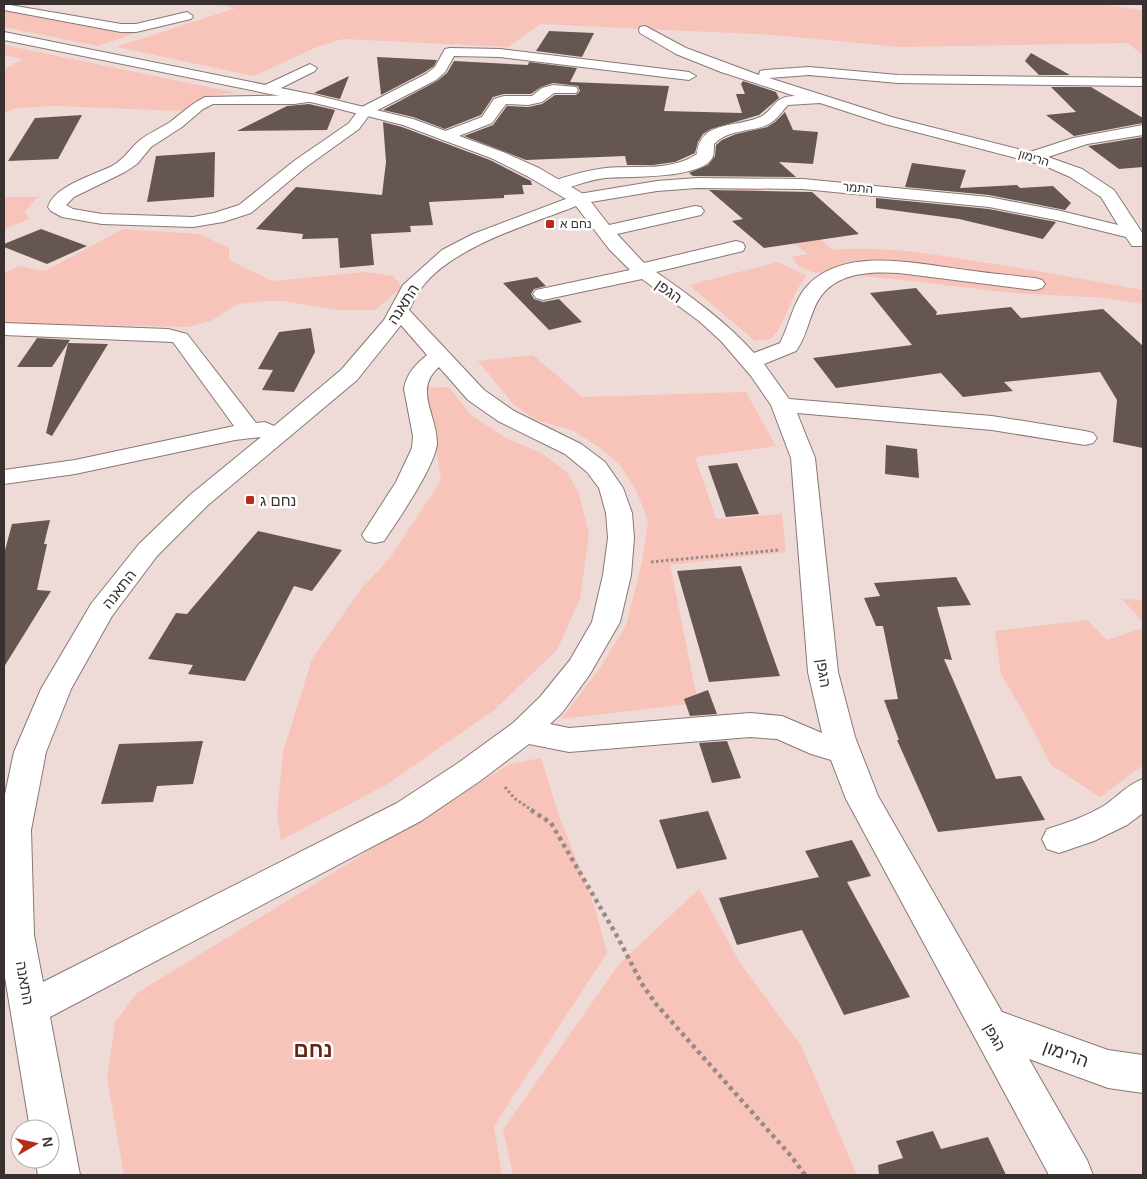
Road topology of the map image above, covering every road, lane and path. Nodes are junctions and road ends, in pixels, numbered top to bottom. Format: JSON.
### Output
{"nodes":[{"id":1,"x":1139,"y":4,"type":"edge"},
{"id":2,"x":1143,"y":4,"type":"edge"},
{"id":3,"x":4,"y":6,"type":"edge"},
{"id":4,"x":187,"y":16,"type":"dead end"},
{"id":5,"x":645,"y":30,"type":"dead end"},
{"id":6,"x":4,"y":36,"type":"edge"},
{"id":7,"x":310,"y":68,"type":"dead end"},
{"id":8,"x":689,"y":76,"type":"dead end"},
{"id":9,"x":752,"y":76,"type":"junction"},
{"id":10,"x":1143,"y":82,"type":"edge"},
{"id":11,"x":268,"y":90,"type":"junction"},
{"id":12,"x":571,"y":90,"type":"dead end"},
{"id":13,"x":310,"y":98,"type":"junction"},
{"id":14,"x":824,"y":98,"type":"junction"},
{"id":15,"x":365,"y":111,"type":"junction"},
{"id":16,"x":1143,"y":130,"type":"edge"},
{"id":17,"x":446,"y":136,"type":"junction"},
{"id":18,"x":1033,"y":157,"type":"junction"},
{"id":19,"x":568,"y":192,"type":"junction"},
{"id":20,"x":695,"y":211,"type":"dead end"},
{"id":21,"x":605,"y":231,"type":"junction"},
{"id":22,"x":1134,"y":234,"type":"junction"},
{"id":23,"x":736,"y":247,"type":"dead end"},
{"id":24,"x":1143,"y":249,"type":"edge"},
{"id":25,"x":643,"y":271,"type":"junction"},
{"id":26,"x":1035,"y":284,"type":"dead end"},
{"id":27,"x":543,"y":294,"type":"dead end"},
{"id":28,"x":398,"y":311,"type":"junction"},
{"id":29,"x":4,"y":329,"type":"edge"},
{"id":30,"x":439,"y":356,"type":"junction"},
{"id":31,"x":751,"y":362,"type":"junction"},
{"id":32,"x":782,"y":405,"type":"junction"},
{"id":33,"x":287,"y":426,"type":"junction"},
{"id":34,"x":250,"y":431,"type":"junction"},
{"id":35,"x":1085,"y":438,"type":"dead end"},
{"id":36,"x":4,"y":477,"type":"edge"},
{"id":37,"x":375,"y":535,"type":"dead end"},
{"id":38,"x":811,"y":547,"type":"junction"},
{"id":39,"x":618,"y":565,"type":"junction"},
{"id":40,"x":524,"y":731,"type":"junction"},
{"id":41,"x":842,"y":751,"type":"junction"},
{"id":42,"x":485,"y":760,"type":"junction"},
{"id":43,"x":1143,"y":792,"type":"edge"},
{"id":44,"x":1059,"y":839,"type":"dead end"},
{"id":45,"x":10,"y":914,"type":"edge"},
{"id":46,"x":30,"y":1008,"type":"junction"},
{"id":47,"x":990,"y":1026,"type":"junction"},
{"id":48,"x":1143,"y":1074,"type":"edge"},
{"id":49,"x":59,"y":1175,"type":"edge"},
{"id":50,"x":805,"y":1175,"type":"edge"},
{"id":51,"x":1072,"y":1175,"type":"edge"}],
"edges":[{"from":1,"to":2,"type":"path"},
{"from":3,"to":4,"type":"street"},
{"from":5,"to":9,"type":"street","name":"הרימון"},
{"from":6,"to":11,"type":"street"},
{"from":7,"to":11,"type":"street"},
{"from":8,"to":15,"type":"street"},
{"from":9,"to":10,"type":"street"},
{"from":9,"to":14,"type":"street","name":"הרימון"},
{"from":11,"to":13,"type":"street"},
{"from":12,"to":17,"type":"street"},
{"from":13,"to":15,"type":"street"},
{"from":13,"to":15,"type":"street"},
{"from":14,"to":18,"type":"street","name":"הרימון"},
{"from":14,"to":19,"type":"street"},
{"from":15,"to":17,"type":"street"},
{"from":16,"to":18,"type":"street"},
{"from":17,"to":19,"type":"street"},
{"from":18,"to":22,"type":"street","name":"הרימון"},
{"from":19,"to":21,"type":"street","name":"הגפן"},
{"from":19,"to":22,"type":"street","name":"התמר"},
{"from":19,"to":28,"type":"street","name":"התאנה"},
{"from":20,"to":21,"type":"street"},
{"from":21,"to":25,"type":"street","name":"הגפן"},
{"from":22,"to":24,"type":"street","name":"הרימון"},
{"from":23,"to":25,"type":"street"},
{"from":25,"to":27,"type":"street"},
{"from":25,"to":31,"type":"street","name":"הגפן"},
{"from":26,"to":31,"type":"street"},
{"from":28,"to":30,"type":"street"},
{"from":28,"to":33,"type":"street","name":"התאנה"},
{"from":29,"to":34,"type":"street"},
{"from":30,"to":37,"type":"street"},
{"from":30,"to":39,"type":"street"},
{"from":31,"to":32,"type":"street","name":"הגפן"},
{"from":32,"to":35,"type":"street"},
{"from":32,"to":38,"type":"street","name":"הגפן"},
{"from":33,"to":34,"type":"street"},
{"from":33,"to":45,"type":"street","name":"התאנה"},
{"from":34,"to":36,"type":"street"},
{"from":38,"to":39,"type":"path"},
{"from":38,"to":41,"type":"street","name":"הגפן"},
{"from":39,"to":40,"type":"street"},
{"from":40,"to":41,"type":"street"},
{"from":40,"to":42,"type":"street"},
{"from":41,"to":47,"type":"street","name":"הגפן"},
{"from":42,"to":46,"type":"street"},
{"from":42,"to":50,"type":"path"},
{"from":43,"to":44,"type":"street"},
{"from":45,"to":46,"type":"street","name":"התאנה"},
{"from":46,"to":49,"type":"street","name":"התאנה"},
{"from":47,"to":48,"type":"street","name":"הרימון"},
{"from":47,"to":51,"type":"street","name":"הגפן"}]}
